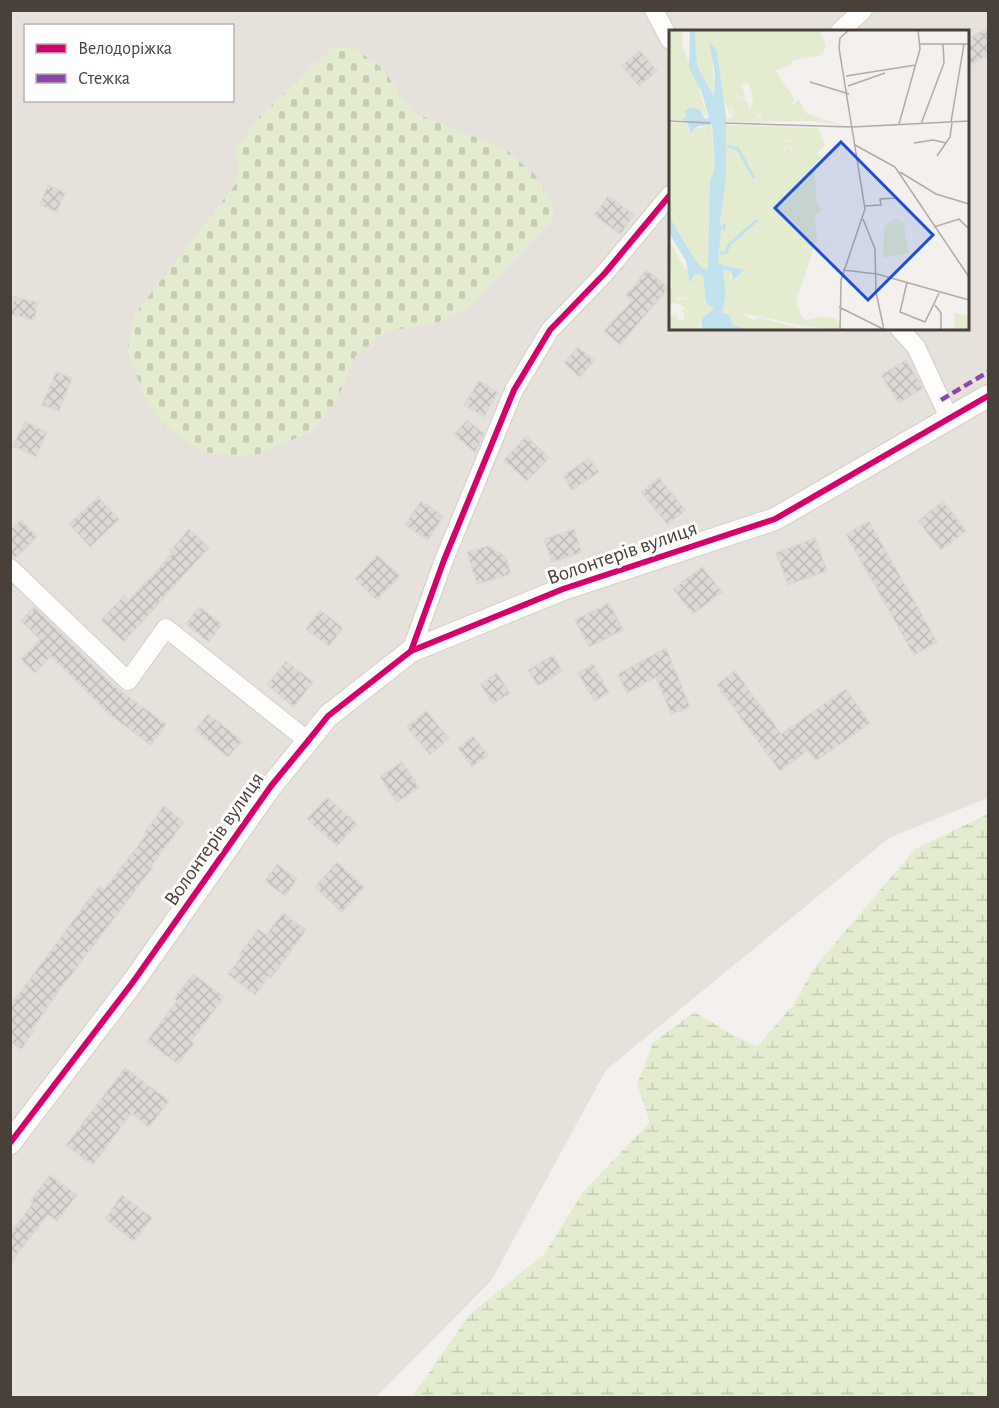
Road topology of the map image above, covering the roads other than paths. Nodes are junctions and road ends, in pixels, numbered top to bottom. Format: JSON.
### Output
{"nodes":[{"id":1,"x":654,"y":10,"type":"edge"},
{"id":2,"x":863,"y":10,"type":"edge"},
{"id":3,"x":840,"y":30,"type":"edge"},
{"id":4,"x":669,"y":38,"type":"edge"},
{"id":5,"x":669,"y":196,"type":"edge"},
{"id":6,"x":901,"y":330,"type":"edge"},
{"id":7,"x":988,"y":396,"type":"edge"},
{"id":8,"x":950,"y":420,"type":"junction"},
{"id":9,"x":10,"y":568,"type":"edge"},
{"id":10,"x":411,"y":651,"type":"junction"},
{"id":11,"x":308,"y":741,"type":"junction"},
{"id":12,"x":10,"y":1143,"type":"edge"}],
"edges":[{"from":1,"to":4,"type":"street"},
{"from":2,"to":3,"type":"street"},
{"from":5,"to":10,"type":"street"},
{"from":6,"to":8,"type":"street"},
{"from":7,"to":8,"type":"street","name":"Волонтерів вулиця"},
{"from":8,"to":10,"type":"street","name":"Волонтерів вулиця"},
{"from":9,"to":11,"type":"street"},
{"from":10,"to":11,"type":"street","name":"Волонтерів вулиця"},
{"from":11,"to":12,"type":"street","name":"Волонтерів вулиця"}]}
